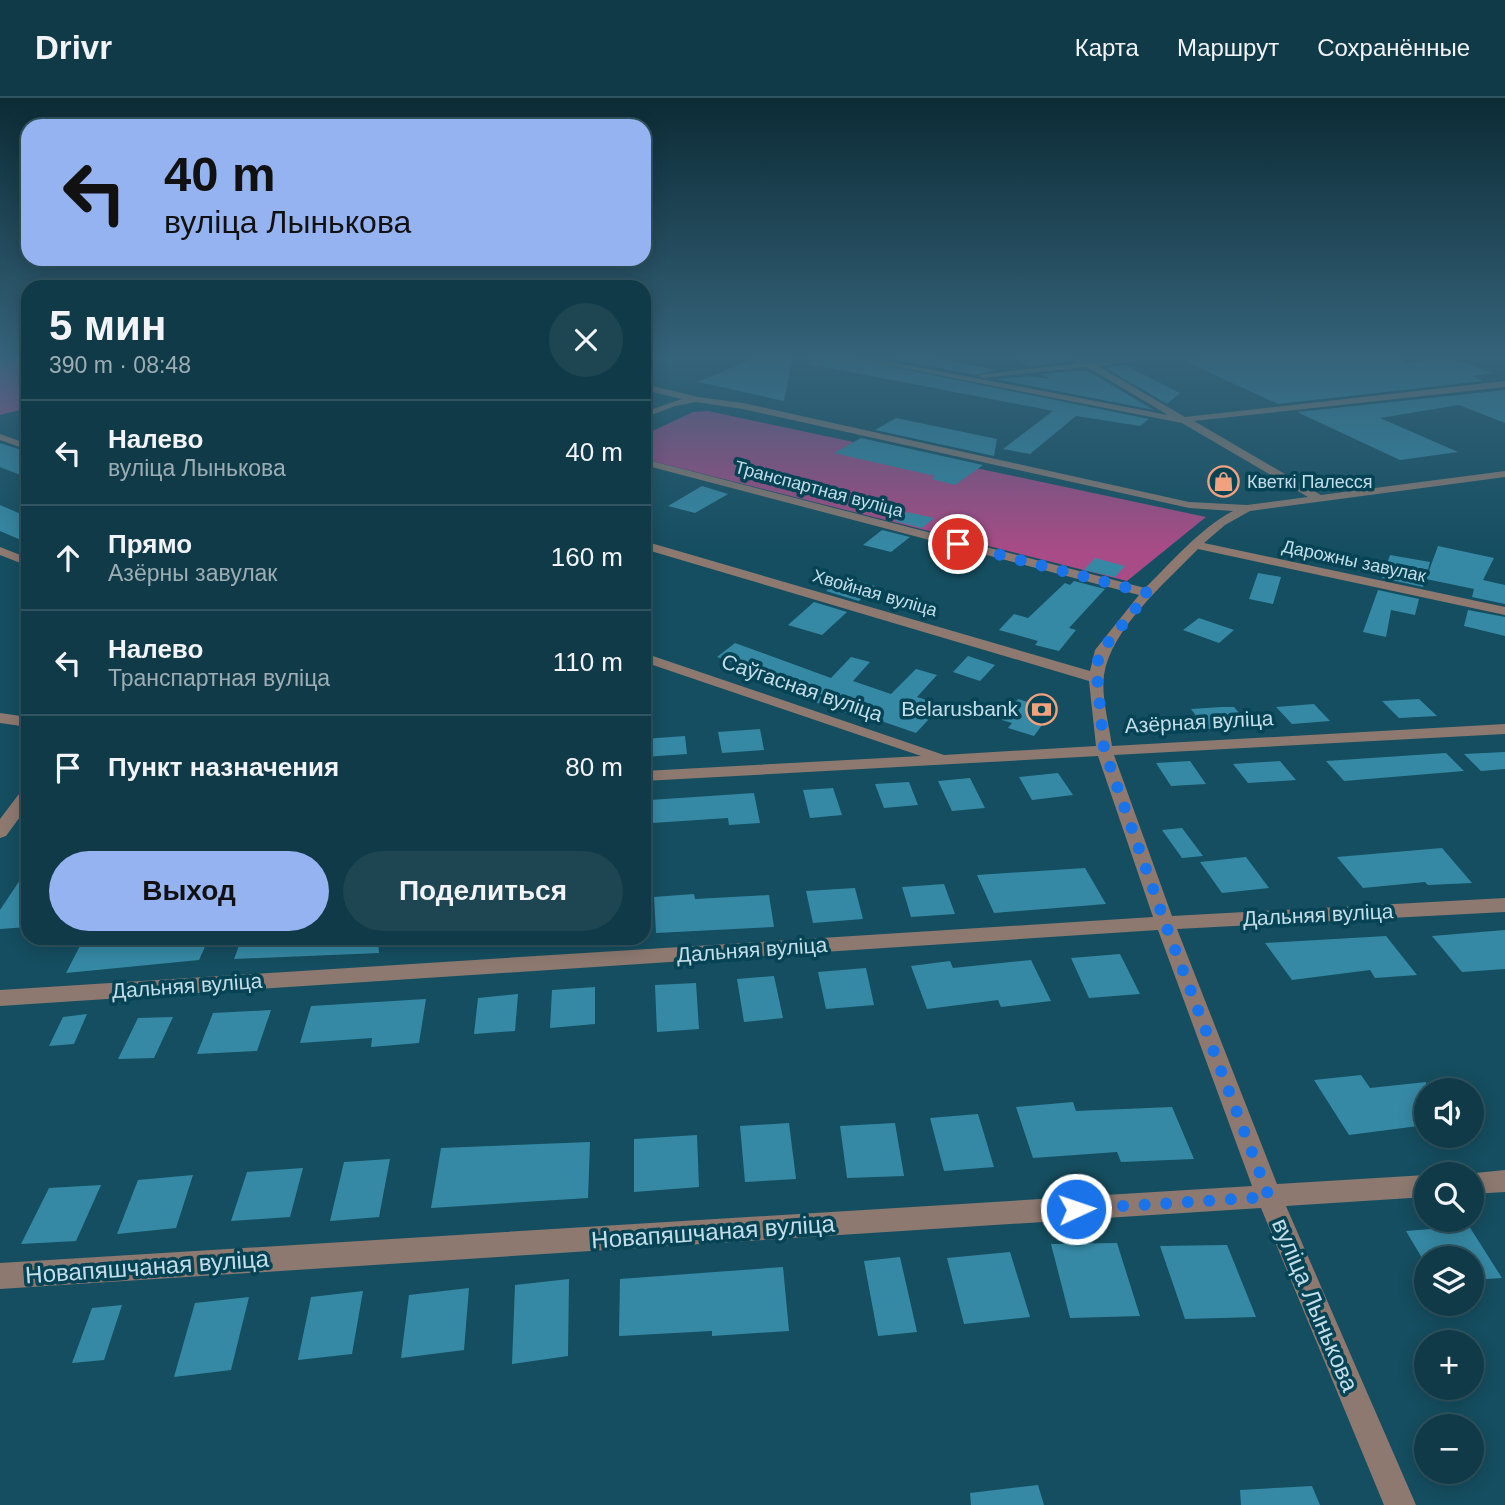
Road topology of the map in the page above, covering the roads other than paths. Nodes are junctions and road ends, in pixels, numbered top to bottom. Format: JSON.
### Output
{"nodes":[{"id":1,"x":809,"y":421,"type":"edge"},
{"id":2,"x":1181,"y":421,"type":"edge"},
{"id":3,"x":0,"y":437,"type":"edge"},
{"id":4,"x":21,"y":444,"type":"edge"},
{"id":5,"x":651,"y":464,"type":"edge"},
{"id":6,"x":1505,"y":474,"type":"edge"},
{"id":7,"x":1320,"y":499,"type":"junction"},
{"id":8,"x":1247,"y":508,"type":"junction"},
{"id":9,"x":1195,"y":545,"type":"junction"},
{"id":10,"x":651,"y":547,"type":"edge"},
{"id":11,"x":0,"y":551,"type":"edge"},
{"id":12,"x":21,"y":559,"type":"edge"},
{"id":13,"x":1148,"y":593,"type":"junction"},
{"id":14,"x":1505,"y":611,"type":"edge"},
{"id":15,"x":651,"y":659,"type":"edge"},
{"id":16,"x":1096,"y":678,"type":"junction"},
{"id":17,"x":0,"y":718,"type":"edge"},
{"id":18,"x":21,"y":721,"type":"edge"},
{"id":19,"x":1505,"y":729,"type":"edge"},
{"id":20,"x":1104,"y":749,"type":"junction"},
{"id":21,"x":946,"y":760,"type":"junction"},
{"id":22,"x":651,"y":776,"type":"edge"},
{"id":23,"x":14,"y":812,"type":"edge"},
{"id":24,"x":0,"y":832,"type":"edge"},
{"id":25,"x":1505,"y":905,"type":"edge"},
{"id":26,"x":1165,"y":923,"type":"junction"},
{"id":27,"x":0,"y":998,"type":"edge"},
{"id":28,"x":1505,"y":1181,"type":"edge"},
{"id":29,"x":1484,"y":1182,"type":"edge"},
{"id":30,"x":1414,"y":1187,"type":"edge"},
{"id":31,"x":1269,"y":1197,"type":"junction"},
{"id":32,"x":0,"y":1276,"type":"edge"},
{"id":33,"x":1400,"y":1505,"type":"edge"}],
"edges":[{"from":1,"to":8,"type":"street"},
{"from":2,"to":7,"type":"street"},
{"from":3,"to":4,"type":"street"},
{"from":5,"to":13,"type":"street","name":"Транспартная вуліца"},
{"from":6,"to":7,"type":"street"},
{"from":7,"to":8,"type":"street"},
{"from":8,"to":9,"type":"street"},
{"from":9,"to":13,"type":"street"},
{"from":9,"to":14,"type":"street","name":"Дарожны завулак"},
{"from":10,"to":16,"type":"street","name":"Хвойная вуліца"},
{"from":11,"to":12,"type":"street"},
{"from":13,"to":16,"type":"street"},
{"from":15,"to":21,"type":"street","name":"Саўгасная вуліца"},
{"from":16,"to":20,"type":"street","name":"вуліца Лынькова"},
{"from":17,"to":18,"type":"street"},
{"from":19,"to":20,"type":"street","name":"Азёрная вуліца"},
{"from":20,"to":21,"type":"street","name":"Азёрная вуліца"},
{"from":20,"to":26,"type":"street","name":"вуліца Лынькова"},
{"from":21,"to":22,"type":"street","name":"Азёрная вуліца"},
{"from":23,"to":24,"type":"street"},
{"from":25,"to":26,"type":"street","name":"Дальняя вуліца"},
{"from":26,"to":27,"type":"street","name":"Дальняя вуліца"},
{"from":26,"to":31,"type":"street","name":"вуліца Лынькова"},
{"from":28,"to":29,"type":"street"},
{"from":30,"to":31,"type":"street","name":"Новапяшчаная вуліца"},
{"from":31,"to":32,"type":"street","name":"Новапяшчаная вуліца"},
{"from":31,"to":33,"type":"street","name":"вуліца Лынькова"}]}
